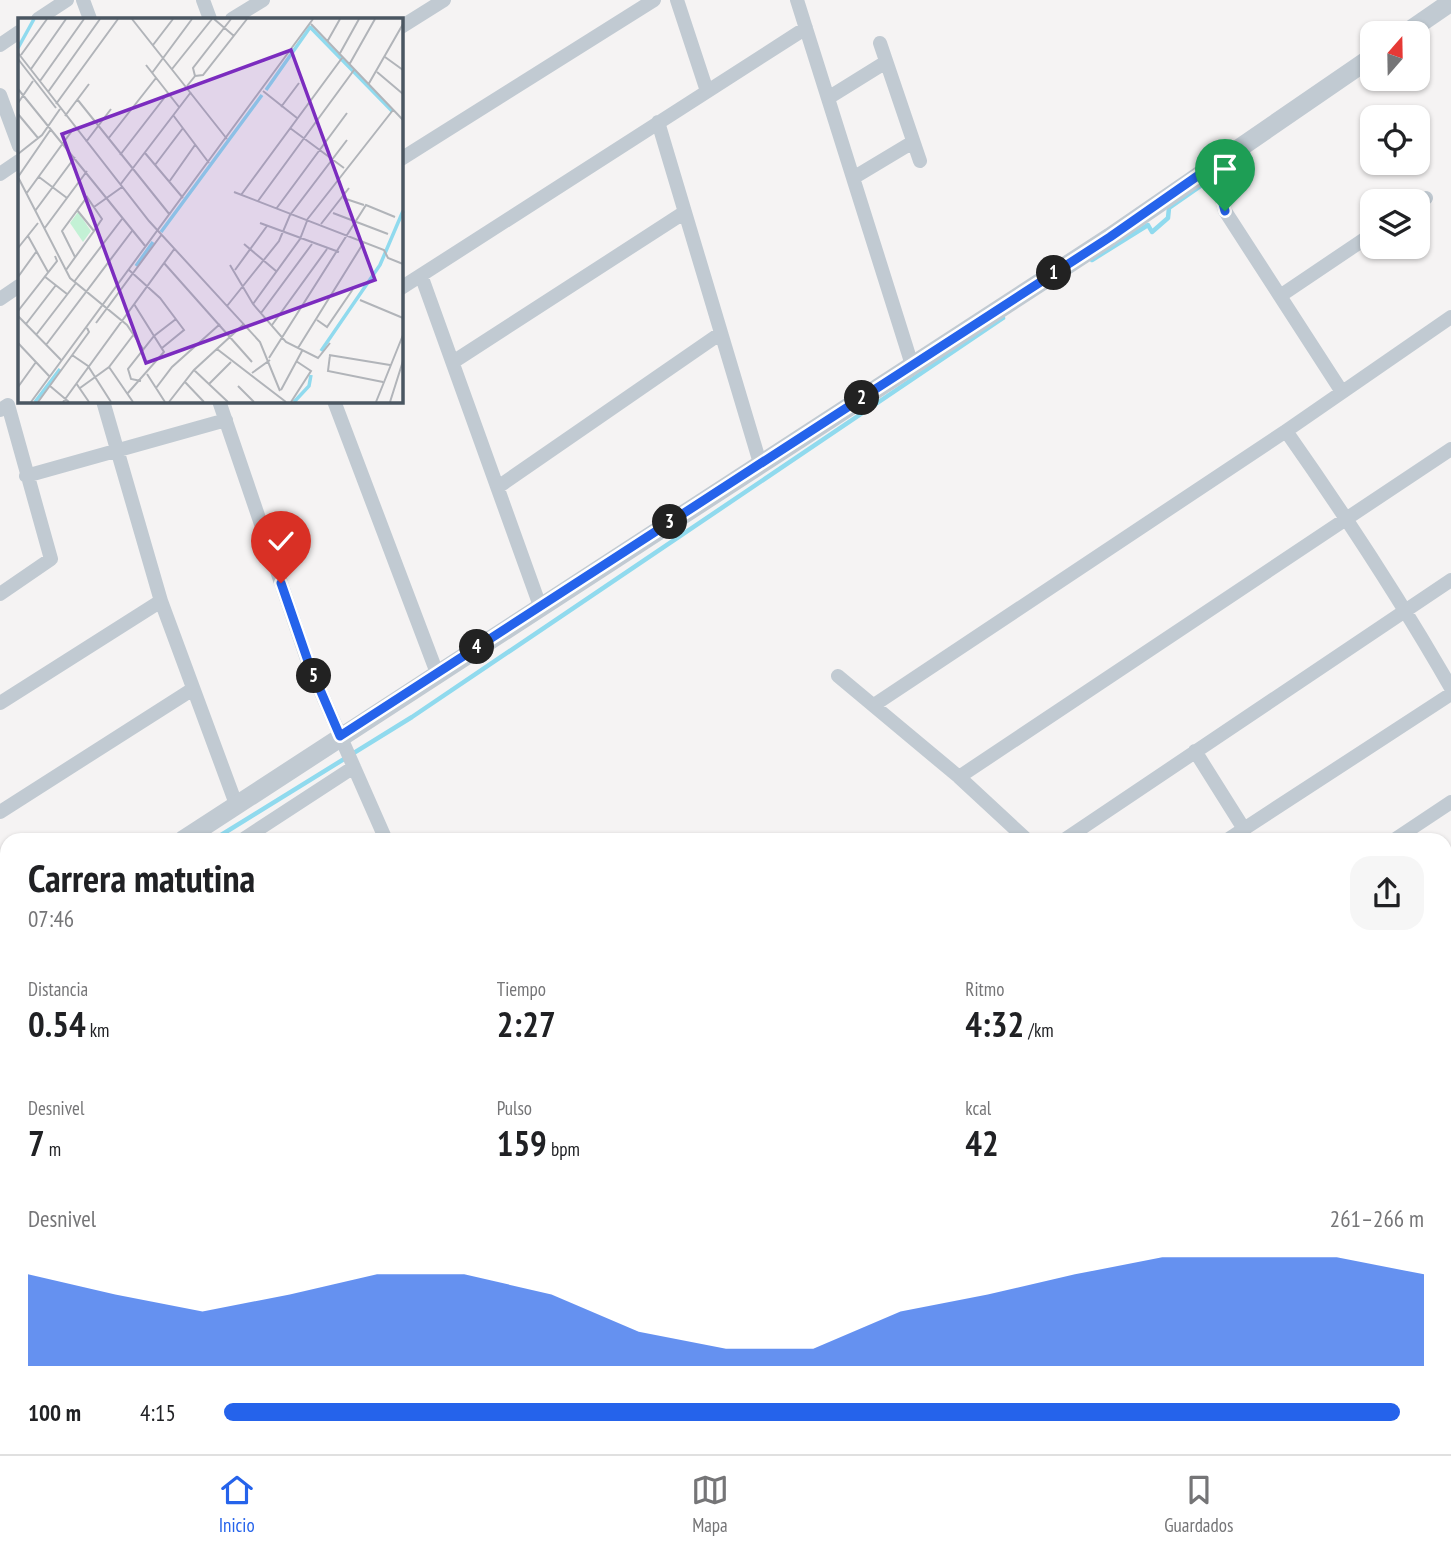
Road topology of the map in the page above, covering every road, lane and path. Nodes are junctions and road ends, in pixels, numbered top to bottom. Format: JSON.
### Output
{"nodes":[{"id":1,"x":67,"y":0,"type":"edge"},
{"id":2,"x":83,"y":0,"type":"edge"},
{"id":3,"x":203,"y":0,"type":"edge"},
{"id":4,"x":263,"y":0,"type":"edge"},
{"id":5,"x":444,"y":0,"type":"edge"},
{"id":6,"x":654,"y":0,"type":"edge"},
{"id":7,"x":677,"y":0,"type":"edge"},
{"id":8,"x":797,"y":0,"type":"edge"},
{"id":9,"x":1451,"y":2,"type":"edge"},
{"id":10,"x":40,"y":18,"type":"edge"},
{"id":11,"x":89,"y":18,"type":"edge"},
{"id":12,"x":209,"y":18,"type":"edge"},
{"id":13,"x":234,"y":18,"type":"edge"},
{"id":14,"x":1423,"y":21,"type":"edge"},
{"id":15,"x":402,"y":26,"type":"edge"},
{"id":16,"x":806,"y":28,"type":"junction"},
{"id":17,"x":18,"y":33,"type":"edge"},
{"id":18,"x":880,"y":43,"type":"dead end"},
{"id":19,"x":0,"y":45,"type":"edge"},
{"id":20,"x":886,"y":61,"type":"junction"},
{"id":21,"x":1360,"y":65,"type":"edge"},
{"id":22,"x":707,"y":91,"type":"junction"},
{"id":23,"x":0,"y":94,"type":"edge"},
{"id":24,"x":828,"y":99,"type":"junction"},
{"id":25,"x":658,"y":122,"type":"junction"},
{"id":26,"x":914,"y":142,"type":"junction"},
{"id":27,"x":18,"y":143,"type":"edge"},
{"id":28,"x":402,"y":158,"type":"edge"},
{"id":29,"x":920,"y":161,"type":"dead end"},
{"id":30,"x":18,"y":162,"type":"edge"},
{"id":31,"x":1206,"y":170,"type":"junction"},
{"id":32,"x":0,"y":174,"type":"edge"},
{"id":33,"x":853,"y":178,"type":"junction"},
{"id":34,"x":685,"y":212,"type":"junction"},
{"id":35,"x":1360,"y":242,"type":"edge"},
{"id":36,"x":421,"y":275,"type":"junction"},
{"id":37,"x":18,"y":287,"type":"edge"},
{"id":38,"x":402,"y":287,"type":"edge"},
{"id":39,"x":1280,"y":296,"type":"junction"},
{"id":40,"x":0,"y":299,"type":"edge"},
{"id":41,"x":1451,"y":317,"type":"edge"},
{"id":42,"x":721,"y":333,"type":"junction"},
{"id":43,"x":453,"y":362,"type":"junction"},
{"id":44,"x":912,"y":365,"type":"junction"},
{"id":45,"x":1342,"y":392,"type":"junction"},
{"id":46,"x":103,"y":402,"type":"edge"},
{"id":47,"x":221,"y":402,"type":"edge"},
{"id":48,"x":334,"y":402,"type":"edge"},
{"id":49,"x":0,"y":410,"type":"edge"},
{"id":50,"x":226,"y":420,"type":"junction"},
{"id":51,"x":1286,"y":431,"type":"junction"},
{"id":52,"x":1451,"y":449,"type":"edge"},
{"id":53,"x":118,"y":451,"type":"junction"},
{"id":54,"x":760,"y":463,"type":"junction"},
{"id":55,"x":26,"y":476,"type":"junction"},
{"id":56,"x":498,"y":487,"type":"junction"},
{"id":57,"x":1347,"y":518,"type":"junction"},
{"id":58,"x":1451,"y":580,"type":"edge"},
{"id":59,"x":0,"y":594,"type":"edge"},
{"id":60,"x":161,"y":601,"type":"junction"},
{"id":61,"x":540,"y":606,"type":"junction"},
{"id":62,"x":1406,"y":609,"type":"junction"},
{"id":63,"x":437,"y":673,"type":"junction"},
{"id":64,"x":838,"y":676,"type":"dead end"},
{"id":65,"x":1451,"y":688,"type":"edge"},
{"id":66,"x":193,"y":689,"type":"junction"},
{"id":67,"x":1451,"y":694,"type":"edge"},
{"id":68,"x":0,"y":703,"type":"edge"},
{"id":69,"x":874,"y":705,"type":"junction"},
{"id":70,"x":340,"y":736,"type":"junction"},
{"id":71,"x":1195,"y":751,"type":"junction"},
{"id":72,"x":354,"y":767,"type":"junction"},
{"id":73,"x":958,"y":777,"type":"junction"},
{"id":74,"x":1451,"y":802,"type":"edge"},
{"id":75,"x":236,"y":804,"type":"junction"},
{"id":76,"x":0,"y":812,"type":"edge"},
{"id":77,"x":1244,"y":829,"type":"junction"},
{"id":78,"x":193,"y":833,"type":"edge"},
{"id":79,"x":253,"y":833,"type":"edge"},
{"id":80,"x":383,"y":833,"type":"edge"},
{"id":81,"x":1019,"y":833,"type":"edge"},
{"id":82,"x":1074,"y":833,"type":"edge"},
{"id":83,"x":1238,"y":833,"type":"edge"},
{"id":84,"x":1404,"y":833,"type":"edge"}],
"edges":[{"from":1,"to":10,"type":"street"},
{"from":2,"to":11,"type":"street"},
{"from":3,"to":12,"type":"street"},
{"from":4,"to":13,"type":"street"},
{"from":5,"to":15,"type":"street"},
{"from":6,"to":28,"type":"street"},
{"from":7,"to":22,"type":"street"},
{"from":8,"to":16,"type":"street"},
{"from":9,"to":14,"type":"street"},
{"from":16,"to":22,"type":"street"},
{"from":16,"to":24,"type":"street"},
{"from":17,"to":19,"type":"street"},
{"from":18,"to":20,"type":"street"},
{"from":20,"to":24,"type":"street"},
{"from":20,"to":26,"type":"street"},
{"from":21,"to":31,"type":"street"},
{"from":22,"to":25,"type":"street"},
{"from":23,"to":27,"type":"street"},
{"from":24,"to":33,"type":"street"},
{"from":25,"to":34,"type":"street"},
{"from":25,"to":36,"type":"street"},
{"from":26,"to":29,"type":"street"},
{"from":26,"to":33,"type":"street"},
{"from":30,"to":32,"type":"street"},
{"from":31,"to":39,"type":"street"},
{"from":31,"to":44,"type":"street"},
{"from":33,"to":44,"type":"street"},
{"from":34,"to":42,"type":"street"},
{"from":34,"to":43,"type":"street"},
{"from":35,"to":39,"type":"street"},
{"from":36,"to":38,"type":"street"},
{"from":36,"to":43,"type":"street"},
{"from":37,"to":40,"type":"street"},
{"from":39,"to":45,"type":"street"},
{"from":41,"to":45,"type":"street"},
{"from":42,"to":54,"type":"street"},
{"from":42,"to":56,"type":"street"},
{"from":43,"to":56,"type":"street"},
{"from":44,"to":54,"type":"street"},
{"from":45,"to":51,"type":"street"},
{"from":46,"to":53,"type":"street"},
{"from":47,"to":50,"type":"street"},
{"from":48,"to":63,"type":"street"},
{"from":49,"to":55,"type":"street"},
{"from":50,"to":53,"type":"street"},
{"from":50,"to":70,"type":"street"},
{"from":51,"to":57,"type":"street"},
{"from":51,"to":69,"type":"street"},
{"from":52,"to":57,"type":"street"},
{"from":53,"to":55,"type":"street"},
{"from":53,"to":60,"type":"street"},
{"from":54,"to":61,"type":"street"},
{"from":55,"to":59,"type":"street"},
{"from":56,"to":61,"type":"street"},
{"from":57,"to":62,"type":"street"},
{"from":57,"to":73,"type":"street"},
{"from":58,"to":62,"type":"street"},
{"from":60,"to":66,"type":"street"},
{"from":60,"to":68,"type":"street"},
{"from":61,"to":63,"type":"street"},
{"from":62,"to":65,"type":"street"},
{"from":62,"to":71,"type":"street"},
{"from":63,"to":70,"type":"street"},
{"from":64,"to":69,"type":"street"},
{"from":66,"to":75,"type":"street"},
{"from":66,"to":76,"type":"street"},
{"from":67,"to":77,"type":"street"},
{"from":69,"to":73,"type":"street"},
{"from":70,"to":72,"type":"street"},
{"from":70,"to":75,"type":"street"},
{"from":71,"to":77,"type":"street"},
{"from":71,"to":82,"type":"street"},
{"from":72,"to":79,"type":"street"},
{"from":72,"to":80,"type":"street"},
{"from":73,"to":81,"type":"street"},
{"from":74,"to":84,"type":"street"},
{"from":75,"to":78,"type":"street"},
{"from":77,"to":83,"type":"street"}]}
